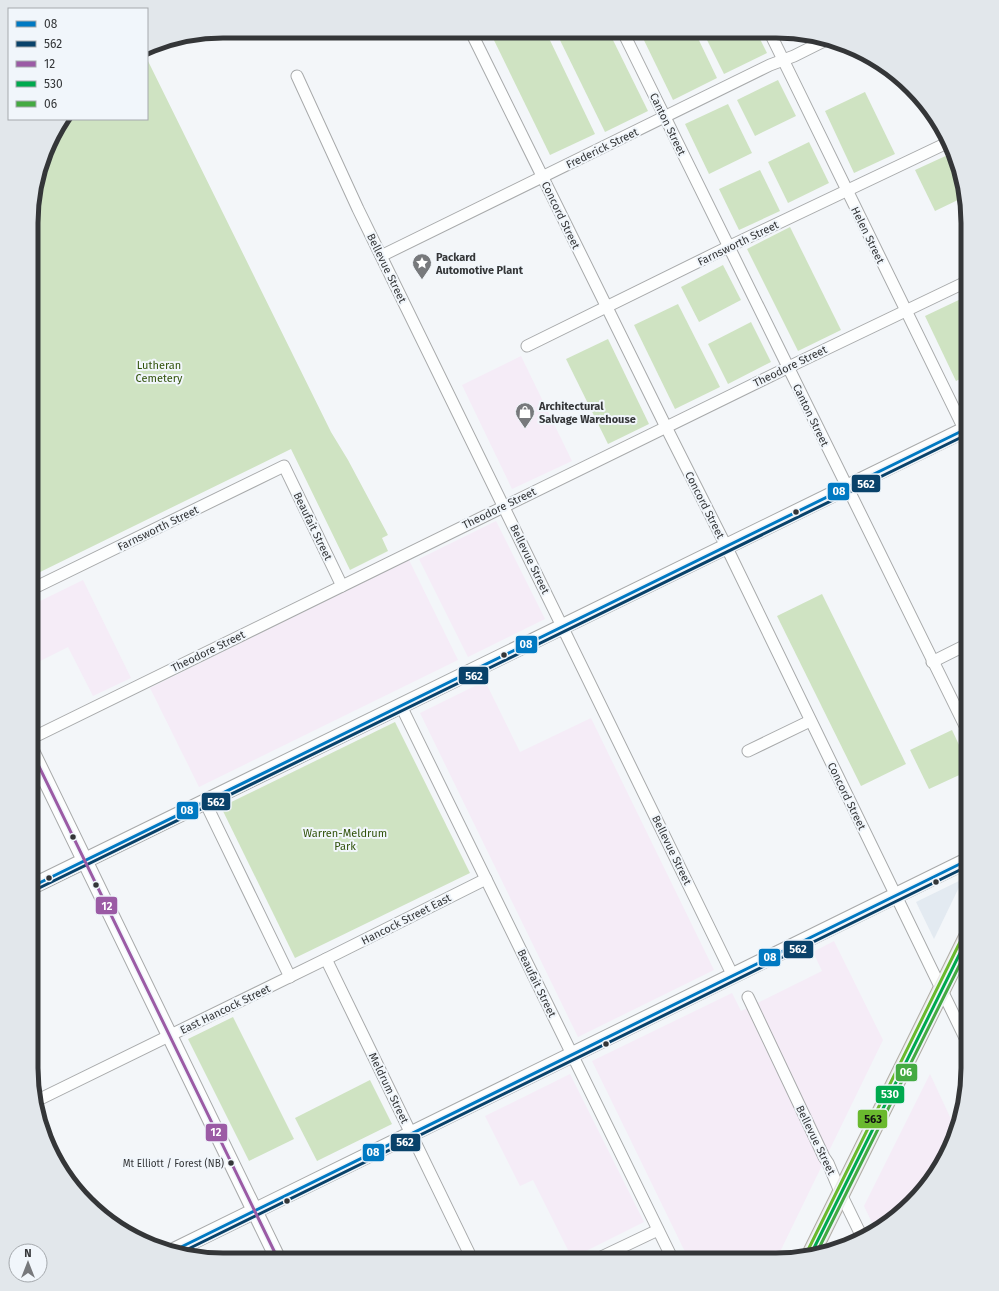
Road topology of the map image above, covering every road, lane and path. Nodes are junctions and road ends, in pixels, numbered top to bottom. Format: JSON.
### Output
{"nodes":[{"id":1,"x":474,"y":38,"type":"edge"},
{"id":2,"x":626,"y":38,"type":"edge"},
{"id":3,"x":772,"y":38,"type":"edge"},
{"id":4,"x":819,"y":43,"type":"edge"},
{"id":5,"x":783,"y":60,"type":"junction"},
{"id":6,"x":297,"y":76,"type":"dead end"},
{"id":7,"x":664,"y":117,"type":"junction"},
{"id":8,"x":944,"y":145,"type":"edge"},
{"id":9,"x":543,"y":177,"type":"junction"},
{"id":10,"x":847,"y":191,"type":"junction"},
{"id":11,"x":728,"y":247,"type":"junction"},
{"id":12,"x":381,"y":256,"type":"junction"},
{"id":13,"x":961,"y":284,"type":"edge"},
{"id":14,"x":607,"y":307,"type":"junction"},
{"id":15,"x":906,"y":310,"type":"junction"},
{"id":16,"x":527,"y":346,"type":"dead end"},
{"id":17,"x":788,"y":367,"type":"junction"},
{"id":18,"x":961,"y":420,"type":"edge"},
{"id":19,"x":666,"y":427,"type":"junction"},
{"id":20,"x":961,"y":435,"type":"edge"},
{"id":21,"x":284,"y":466,"type":"joint"},
{"id":22,"x":846,"y":487,"type":"junction"},
{"id":23,"x":504,"y":506,"type":"junction"},
{"id":24,"x":726,"y":546,"type":"junction"},
{"id":25,"x":38,"y":586,"type":"edge"},
{"id":26,"x":342,"y":586,"type":"junction"},
{"id":27,"x":563,"y":626,"type":"junction"},
{"id":28,"x":961,"y":648,"type":"edge"},
{"id":29,"x":932,"y":662,"type":"junction"},
{"id":30,"x":401,"y":706,"type":"junction"},
{"id":31,"x":961,"y":718,"type":"edge"},
{"id":32,"x":810,"y":721,"type":"junction"},
{"id":33,"x":38,"y":735,"type":"edge"},
{"id":34,"x":748,"y":751,"type":"dead end"},
{"id":35,"x":38,"y":764,"type":"edge"},
{"id":36,"x":206,"y":802,"type":"junction"},
{"id":37,"x":85,"y":861,"type":"junction"},
{"id":38,"x":961,"y":863,"type":"edge"},
{"id":39,"x":486,"y":879,"type":"junction"},
{"id":40,"x":38,"y":884,"type":"edge"},
{"id":41,"x":895,"y":896,"type":"junction"},
{"id":42,"x":961,"y":950,"type":"edge"},
{"id":43,"x":326,"y":959,"type":"junction"},
{"id":44,"x":733,"y":976,"type":"junction"},
{"id":45,"x":290,"y":977,"type":"junction"},
{"id":46,"x":941,"y":990,"type":"junction"},
{"id":47,"x":748,"y":997,"type":"dead end"},
{"id":48,"x":961,"y":1030,"type":"edge"},
{"id":49,"x":170,"y":1036,"type":"junction"},
{"id":50,"x":573,"y":1055,"type":"junction"},
{"id":51,"x":41,"y":1099,"type":"edge"},
{"id":52,"x":411,"y":1134,"type":"junction"},
{"id":53,"x":840,"y":1194,"type":"junction"},
{"id":54,"x":255,"y":1211,"type":"junction"},
{"id":55,"x":658,"y":1230,"type":"junction"},
{"id":56,"x":860,"y":1233,"type":"edge"},
{"id":57,"x":180,"y":1248,"type":"edge"},
{"id":58,"x":814,"y":1249,"type":"edge"},
{"id":59,"x":275,"y":1253,"type":"edge"},
{"id":60,"x":469,"y":1253,"type":"edge"},
{"id":61,"x":611,"y":1253,"type":"edge"},
{"id":62,"x":670,"y":1253,"type":"edge"}],
"edges":[{"from":1,"to":9,"type":"street","name":"Concord Street"},
{"from":2,"to":7,"type":"street","name":"Canton Street"},
{"from":3,"to":5,"type":"street","name":"Helen Street"},
{"from":4,"to":5,"type":"street","name":"Frederick Street"},
{"from":5,"to":7,"type":"street","name":"Frederick Street"},
{"from":5,"to":10,"type":"street","name":"Helen Street"},
{"from":6,"to":12,"type":"street","name":"Bellevue Street"},
{"from":7,"to":9,"type":"street","name":"Frederick Street"},
{"from":7,"to":11,"type":"street","name":"Canton Street"},
{"from":8,"to":10,"type":"street","name":"Farnsworth Street"},
{"from":9,"to":12,"type":"street","name":"Frederick Street"},
{"from":9,"to":14,"type":"street","name":"Concord Street"},
{"from":10,"to":11,"type":"street","name":"Farnsworth Street"},
{"from":10,"to":15,"type":"street","name":"Helen Street"},
{"from":11,"to":14,"type":"street","name":"Farnsworth Street"},
{"from":11,"to":17,"type":"street","name":"Canton Street"},
{"from":12,"to":23,"type":"street","name":"Bellevue Street"},
{"from":13,"to":15,"type":"street","name":"Theodore Street"},
{"from":14,"to":16,"type":"street","name":"Farnsworth Street"},
{"from":14,"to":19,"type":"street","name":"Concord Street"},
{"from":15,"to":17,"type":"street","name":"Theodore Street"},
{"from":15,"to":18,"type":"street","name":"Helen Street"},
{"from":17,"to":19,"type":"street","name":"Theodore Street"},
{"from":17,"to":22,"type":"street","name":"Canton Street"},
{"from":19,"to":23,"type":"street","name":"Theodore Street"},
{"from":19,"to":24,"type":"street","name":"Concord Street"},
{"from":20,"to":22,"type":"main road"},
{"from":21,"to":25,"type":"street","name":"Farnsworth Street"},
{"from":21,"to":26,"type":"street","name":"Beaufait Street"},
{"from":22,"to":24,"type":"main road"},
{"from":22,"to":29,"type":"street","name":"Canton Street"},
{"from":23,"to":26,"type":"street","name":"Theodore Street"},
{"from":23,"to":27,"type":"street","name":"Bellevue Street"},
{"from":24,"to":27,"type":"main road"},
{"from":24,"to":32,"type":"street","name":"Concord Street"},
{"from":26,"to":33,"type":"street","name":"Theodore Street"},
{"from":27,"to":30,"type":"main road"},
{"from":27,"to":44,"type":"street","name":"Bellevue Street"},
{"from":28,"to":29,"type":"street"},
{"from":29,"to":31,"type":"street","name":"Canton Street"},
{"from":30,"to":36,"type":"main road"},
{"from":30,"to":39,"type":"street","name":"Beaufait Street"},
{"from":32,"to":34,"type":"street"},
{"from":32,"to":41,"type":"street","name":"Concord Street"},
{"from":35,"to":37,"type":"main road"},
{"from":36,"to":37,"type":"main road"},
{"from":36,"to":45,"type":"street"},
{"from":37,"to":40,"type":"main road"},
{"from":37,"to":49,"type":"main road"},
{"from":38,"to":41,"type":"main road"},
{"from":39,"to":43,"type":"street","name":"Hancock Street East"},
{"from":39,"to":50,"type":"street","name":"Beaufait Street"},
{"from":41,"to":44,"type":"main road"},
{"from":41,"to":46,"type":"street","name":"Concord Street"},
{"from":42,"to":46,"type":"main road"},
{"from":43,"to":45,"type":"street","name":"East Hancock Street"},
{"from":43,"to":52,"type":"street","name":"Meldrum Street"},
{"from":44,"to":50,"type":"main road"},
{"from":45,"to":49,"type":"street","name":"East Hancock Street"},
{"from":46,"to":48,"type":"street","name":"Concord Street"},
{"from":46,"to":53,"type":"main road"},
{"from":47,"to":53,"type":"street","name":"Bellevue Street"},
{"from":49,"to":51,"type":"street","name":"East Hancock Street"},
{"from":49,"to":54,"type":"main road"},
{"from":50,"to":52,"type":"main road"},
{"from":50,"to":55,"type":"street","name":"Beaufait Street"},
{"from":52,"to":54,"type":"main road"},
{"from":52,"to":60,"type":"street","name":"Meldrum Street"},
{"from":53,"to":56,"type":"street","name":"Bellevue Street"},
{"from":53,"to":58,"type":"main road"},
{"from":54,"to":57,"type":"main road"},
{"from":54,"to":59,"type":"main road"},
{"from":55,"to":61,"type":"street"},
{"from":55,"to":62,"type":"street","name":"Beaufait Street"}]}
